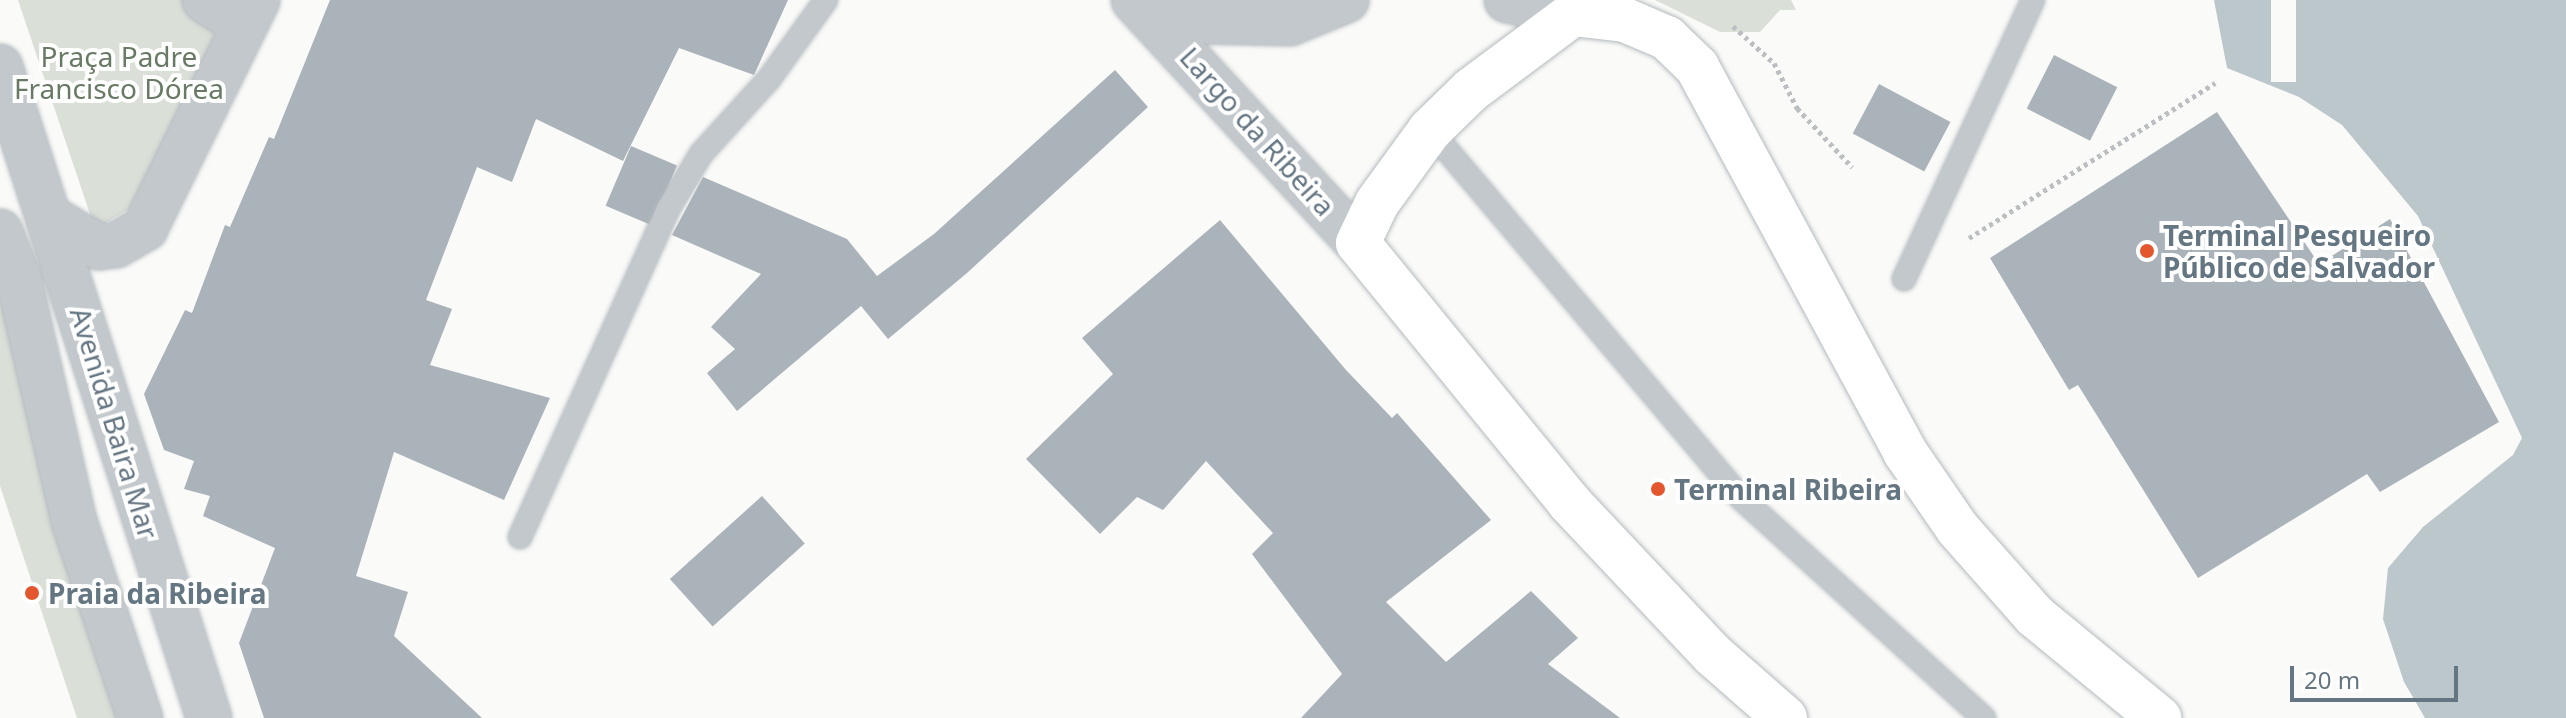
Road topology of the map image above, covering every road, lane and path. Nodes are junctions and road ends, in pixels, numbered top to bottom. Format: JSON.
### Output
{"nodes":[{"id":1,"x":205,"y":0,"type":"edge"},
{"id":2,"x":826,"y":0,"type":"edge"},
{"id":3,"x":1346,"y":0,"type":"edge"},
{"id":4,"x":1507,"y":0,"type":"edge"},
{"id":5,"x":2033,"y":0,"type":"edge"},
{"id":6,"x":1145,"y":10,"type":"edge"},
{"id":7,"x":250,"y":13,"type":"edge"},
{"id":8,"x":1573,"y":14,"type":"junction"},
{"id":9,"x":1727,"y":21,"type":"dead end"},
{"id":10,"x":0,"y":67,"type":"edge"},
{"id":11,"x":2215,"y":83,"type":"dead end"},
{"id":12,"x":1430,"y":130,"type":"junction"},
{"id":13,"x":1852,"y":167,"type":"dead end"},
{"id":14,"x":52,"y":219,"type":"junction"},
{"id":15,"x":0,"y":232,"type":"edge"},
{"id":16,"x":1358,"y":243,"type":"junction"},
{"id":17,"x":1904,"y":279,"type":"joint"},
{"id":18,"x":520,"y":537,"type":"dead end"},
{"id":19,"x":140,"y":718,"type":"edge"},
{"id":20,"x":209,"y":718,"type":"edge"},
{"id":21,"x":1785,"y":718,"type":"edge"},
{"id":22,"x":1984,"y":718,"type":"edge"},
{"id":23,"x":2159,"y":718,"type":"edge"}],
"edges":[{"from":1,"to":7,"type":"street"},
{"from":2,"to":18,"type":"lane"},
{"from":3,"to":6,"type":"street"},
{"from":4,"to":8,"type":"street"},
{"from":5,"to":17,"type":"lane"},
{"from":6,"to":16,"type":"street","name":"Largo da Ribeira"},
{"from":7,"to":14,"type":"street"},
{"from":8,"to":12,"type":"main road"},
{"from":8,"to":23,"type":"main road"},
{"from":9,"to":13,"type":"path"},
{"from":10,"to":14,"type":"street"},
{"from":11,"to":17,"type":"path"},
{"from":12,"to":16,"type":"main road"},
{"from":12,"to":22,"type":"lane"},
{"from":14,"to":20,"type":"street","name":"Avenida Baira Mar"},
{"from":15,"to":19,"type":"street"},
{"from":16,"to":21,"type":"main road"}]}
